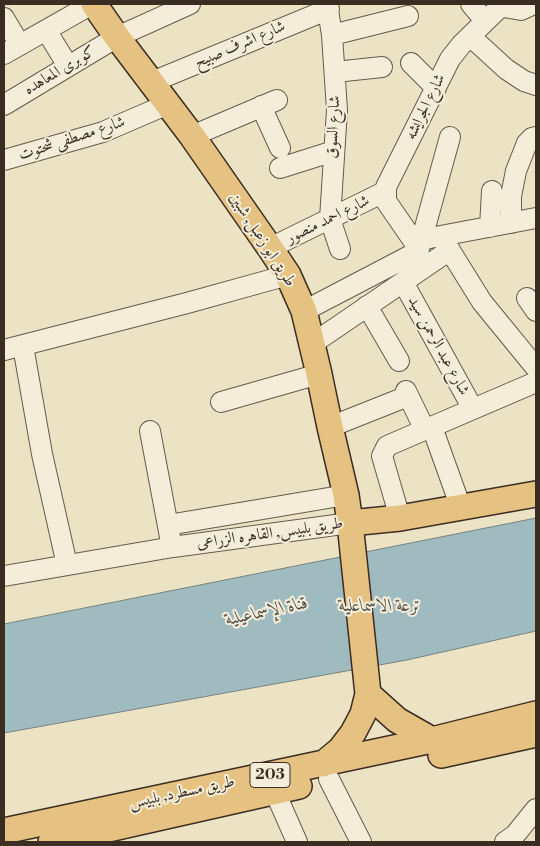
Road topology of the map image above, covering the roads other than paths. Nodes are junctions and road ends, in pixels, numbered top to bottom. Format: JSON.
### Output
{"nodes":[{"id":1,"x":93,"y":4,"type":"edge"},
{"id":2,"x":190,"y":4,"type":"edge"},
{"id":3,"x":471,"y":4,"type":"edge"},
{"id":4,"x":328,"y":6,"type":"edge"},
{"id":5,"x":534,"y":7,"type":"edge"},
{"id":6,"x":408,"y":16,"type":"dead end"},
{"id":7,"x":4,"y":18,"type":"edge"},
{"id":8,"x":485,"y":21,"type":"junction"},
{"id":9,"x":46,"y":30,"type":"junction"},
{"id":10,"x":332,"y":35,"type":"junction"},
{"id":11,"x":470,"y":36,"type":"junction"},
{"id":12,"x":116,"y":37,"type":"junction"},
{"id":13,"x":12,"y":50,"type":"edge"},
{"id":14,"x":411,"y":63,"type":"dead end"},
{"id":15,"x":68,"y":66,"type":"junction"},
{"id":16,"x":382,"y":67,"type":"dead end"},
{"id":17,"x":335,"y":72,"type":"junction"},
{"id":18,"x":152,"y":82,"type":"junction"},
{"id":19,"x":536,"y":85,"type":"edge"},
{"id":20,"x":436,"y":88,"type":"junction"},
{"id":21,"x":168,"y":104,"type":"junction"},
{"id":22,"x":4,"y":105,"type":"edge"},
{"id":23,"x":192,"y":136,"type":"junction"},
{"id":24,"x":450,"y":137,"type":"dead end"},
{"id":25,"x":536,"y":137,"type":"edge"},
{"id":26,"x":334,"y":151,"type":"junction"},
{"id":27,"x":4,"y":160,"type":"edge"},
{"id":28,"x":386,"y":191,"type":"junction"},
{"id":29,"x":492,"y":191,"type":"dead end"},
{"id":30,"x":536,"y":218,"type":"edge"},
{"id":31,"x":330,"y":219,"type":"junction"},
{"id":32,"x":511,"y":223,"type":"junction"},
{"id":33,"x":490,"y":227,"type":"junction"},
{"id":34,"x":433,"y":243,"type":"junction"},
{"id":35,"x":270,"y":248,"type":"junction"},
{"id":36,"x":340,"y":249,"type":"dead end"},
{"id":37,"x":288,"y":275,"type":"junction"},
{"id":38,"x":402,"y":282,"type":"junction"},
{"id":39,"x":367,"y":306,"type":"junction"},
{"id":40,"x":304,"y":311,"type":"junction"},
{"id":41,"x":312,"y":344,"type":"junction"},
{"id":42,"x":13,"y":348,"type":"edge"},
{"id":43,"x":399,"y":361,"type":"dead end"},
{"id":44,"x":536,"y":368,"type":"edge"},
{"id":45,"x":320,"y":374,"type":"junction"},
{"id":46,"x":536,"y":382,"type":"edge"},
{"id":47,"x":221,"y":402,"type":"dead end"},
{"id":48,"x":472,"y":409,"type":"junction"},
{"id":49,"x":330,"y":427,"type":"junction"},
{"id":50,"x":429,"y":428,"type":"junction"},
{"id":51,"x":150,"y":431,"type":"dead end"},
{"id":52,"x":536,"y":494,"type":"edge"},
{"id":53,"x":346,"y":495,"type":"junction"},
{"id":54,"x":461,"y":508,"type":"junction"},
{"id":55,"x":400,"y":518,"type":"junction"},
{"id":56,"x":168,"y":525,"type":"junction"},
{"id":57,"x":351,"y":534,"type":"junction"},
{"id":58,"x":173,"y":547,"type":"junction"},
{"id":59,"x":67,"y":565,"type":"junction"},
{"id":60,"x":4,"y":576,"type":"edge"},
{"id":61,"x":367,"y":685,"type":"junction"},
{"id":62,"x":536,"y":714,"type":"edge"},
{"id":63,"x":536,"y":734,"type":"edge"},
{"id":64,"x":432,"y":740,"type":"junction"},
{"id":65,"x":326,"y":771,"type":"junction"},
{"id":66,"x":275,"y":792,"type":"junction"},
{"id":67,"x":536,"y":809,"type":"edge"},
{"id":68,"x":4,"y":831,"type":"edge"},
{"id":69,"x":51,"y":842,"type":"edge"},
{"id":70,"x":297,"y":842,"type":"edge"},
{"id":71,"x":360,"y":842,"type":"edge"},
{"id":72,"x":505,"y":842,"type":"edge"}],
"edges":[{"from":1,"to":9,"type":"street"},
{"from":1,"to":12,"type":"main road","name":"طريق ابو زعبل, شبين"},
{"from":2,"to":12,"type":"street","name":"كوبرى المعاهده"},
{"from":3,"to":8,"type":"street"},
{"from":4,"to":10,"type":"street","name":"شارع السوق"},
{"from":4,"to":18,"type":"street","name":"شارع اشرف صبيح"},
{"from":5,"to":8,"type":"street","name":"شارع الجرايشه"},
{"from":6,"to":10,"type":"street"},
{"from":7,"to":13,"type":"street"},
{"from":8,"to":11,"type":"street","name":"شارع الجرايشه"},
{"from":9,"to":13,"type":"street"},
{"from":9,"to":15,"type":"street"},
{"from":10,"to":17,"type":"street","name":"شارع السوق"},
{"from":11,"to":19,"type":"street"},
{"from":11,"to":20,"type":"street","name":"شارع الجرايشه"},
{"from":12,"to":15,"type":"street","name":"كوبرى المعاهده"},
{"from":12,"to":18,"type":"main road","name":"طريق ابو زعبل, شبين"},
{"from":14,"to":20,"type":"street"},
{"from":15,"to":22,"type":"street","name":"كوبرى المعاهده"},
{"from":16,"to":17,"type":"street"},
{"from":17,"to":26,"type":"street","name":"شارع السوق"},
{"from":18,"to":21,"type":"main road","name":"طريق ابو زعبل, شبين"},
{"from":20,"to":28,"type":"street","name":"شارع الجرايشه"},
{"from":21,"to":23,"type":"main road","name":"طريق ابو زعبل, شبين"},
{"from":21,"to":27,"type":"street","name":"شارع مصطفى شحتوت"},
{"from":23,"to":26,"type":"street"},
{"from":23,"to":35,"type":"main road","name":"طريق ابو زعبل, شبين"},
{"from":24,"to":34,"type":"street"},
{"from":25,"to":32,"type":"street"},
{"from":26,"to":31,"type":"street","name":"شارع السوق"},
{"from":28,"to":31,"type":"street","name":"شارع احمد منصور"},
{"from":28,"to":34,"type":"street"},
{"from":29,"to":33,"type":"street"},
{"from":30,"to":32,"type":"street"},
{"from":31,"to":35,"type":"street","name":"شارع احمد منصور"},
{"from":31,"to":36,"type":"street","name":"شارع السوق"},
{"from":32,"to":33,"type":"street"},
{"from":33,"to":34,"type":"street"},
{"from":34,"to":38,"type":"street"},
{"from":34,"to":40,"type":"street"},
{"from":34,"to":44,"type":"street"},
{"from":35,"to":37,"type":"main road","name":"طريق ابو زعبل, شبين"},
{"from":37,"to":40,"type":"main road","name":"طريق ابو زعبل, شبين"},
{"from":37,"to":42,"type":"street"},
{"from":38,"to":39,"type":"street"},
{"from":38,"to":48,"type":"street","name":"شارع عبد الرحمن سيد"},
{"from":39,"to":41,"type":"street"},
{"from":39,"to":43,"type":"street"},
{"from":40,"to":41,"type":"main road","name":"طريق ابو زعبل, شبين"},
{"from":41,"to":45,"type":"main road","name":"طريق ابو زعبل, شبين"},
{"from":42,"to":59,"type":"street"},
{"from":45,"to":47,"type":"street"},
{"from":45,"to":49,"type":"main road","name":"طريق ابو زعبل, شبين"},
{"from":46,"to":48,"type":"street"},
{"from":48,"to":50,"type":"street"},
{"from":49,"to":50,"type":"street"},
{"from":49,"to":53,"type":"main road","name":"طريق ابو زعبل, شبين"},
{"from":50,"to":54,"type":"street"},
{"from":50,"to":55,"type":"street"},
{"from":51,"to":56,"type":"street"},
{"from":52,"to":54,"type":"main road","name":"طريق بلبيس, القاهره الزراعى"},
{"from":53,"to":56,"type":"street"},
{"from":53,"to":57,"type":"main road","name":"طريق ابو زعبل, شبين"},
{"from":54,"to":55,"type":"main road","name":"طريق بلبيس, القاهره الزراعى"},
{"from":55,"to":57,"type":"main road","name":"طريق بلبيس, القاهره الزراعى"},
{"from":56,"to":58,"type":"street"},
{"from":57,"to":58,"type":"street","name":"طريق بلبيس, القاهره الزراعى"},
{"from":57,"to":61,"type":"main road"},
{"from":58,"to":59,"type":"street","name":"طريق بلبيس, القاهره الزراعى"},
{"from":59,"to":60,"type":"street","name":"طريق بلبيس, القاهره الزراعى"},
{"from":61,"to":64,"type":"main road"},
{"from":61,"to":65,"type":"main road"},
{"from":62,"to":64,"type":"main road","name":"طريق مسطرد, بلبيس","number":"203"},
{"from":63,"to":65,"type":"main road","name":"طريق مسطرد, بلبيس","number":"203"},
{"from":64,"to":65,"type":"main road","name":"طريق مسطرد, بلبيس","number":"203"},
{"from":65,"to":66,"type":"main road","name":"طريق مسطرد, بلبيس","number":"203"},
{"from":65,"to":68,"type":"main road","name":"طريق مسطرد, بلبيس","number":"203"},
{"from":65,"to":71,"type":"street"},
{"from":66,"to":69,"type":"main road","name":"طريق مسطرد, بلبيس","number":"203"},
{"from":66,"to":70,"type":"street"},
{"from":67,"to":72,"type":"street"}]}
